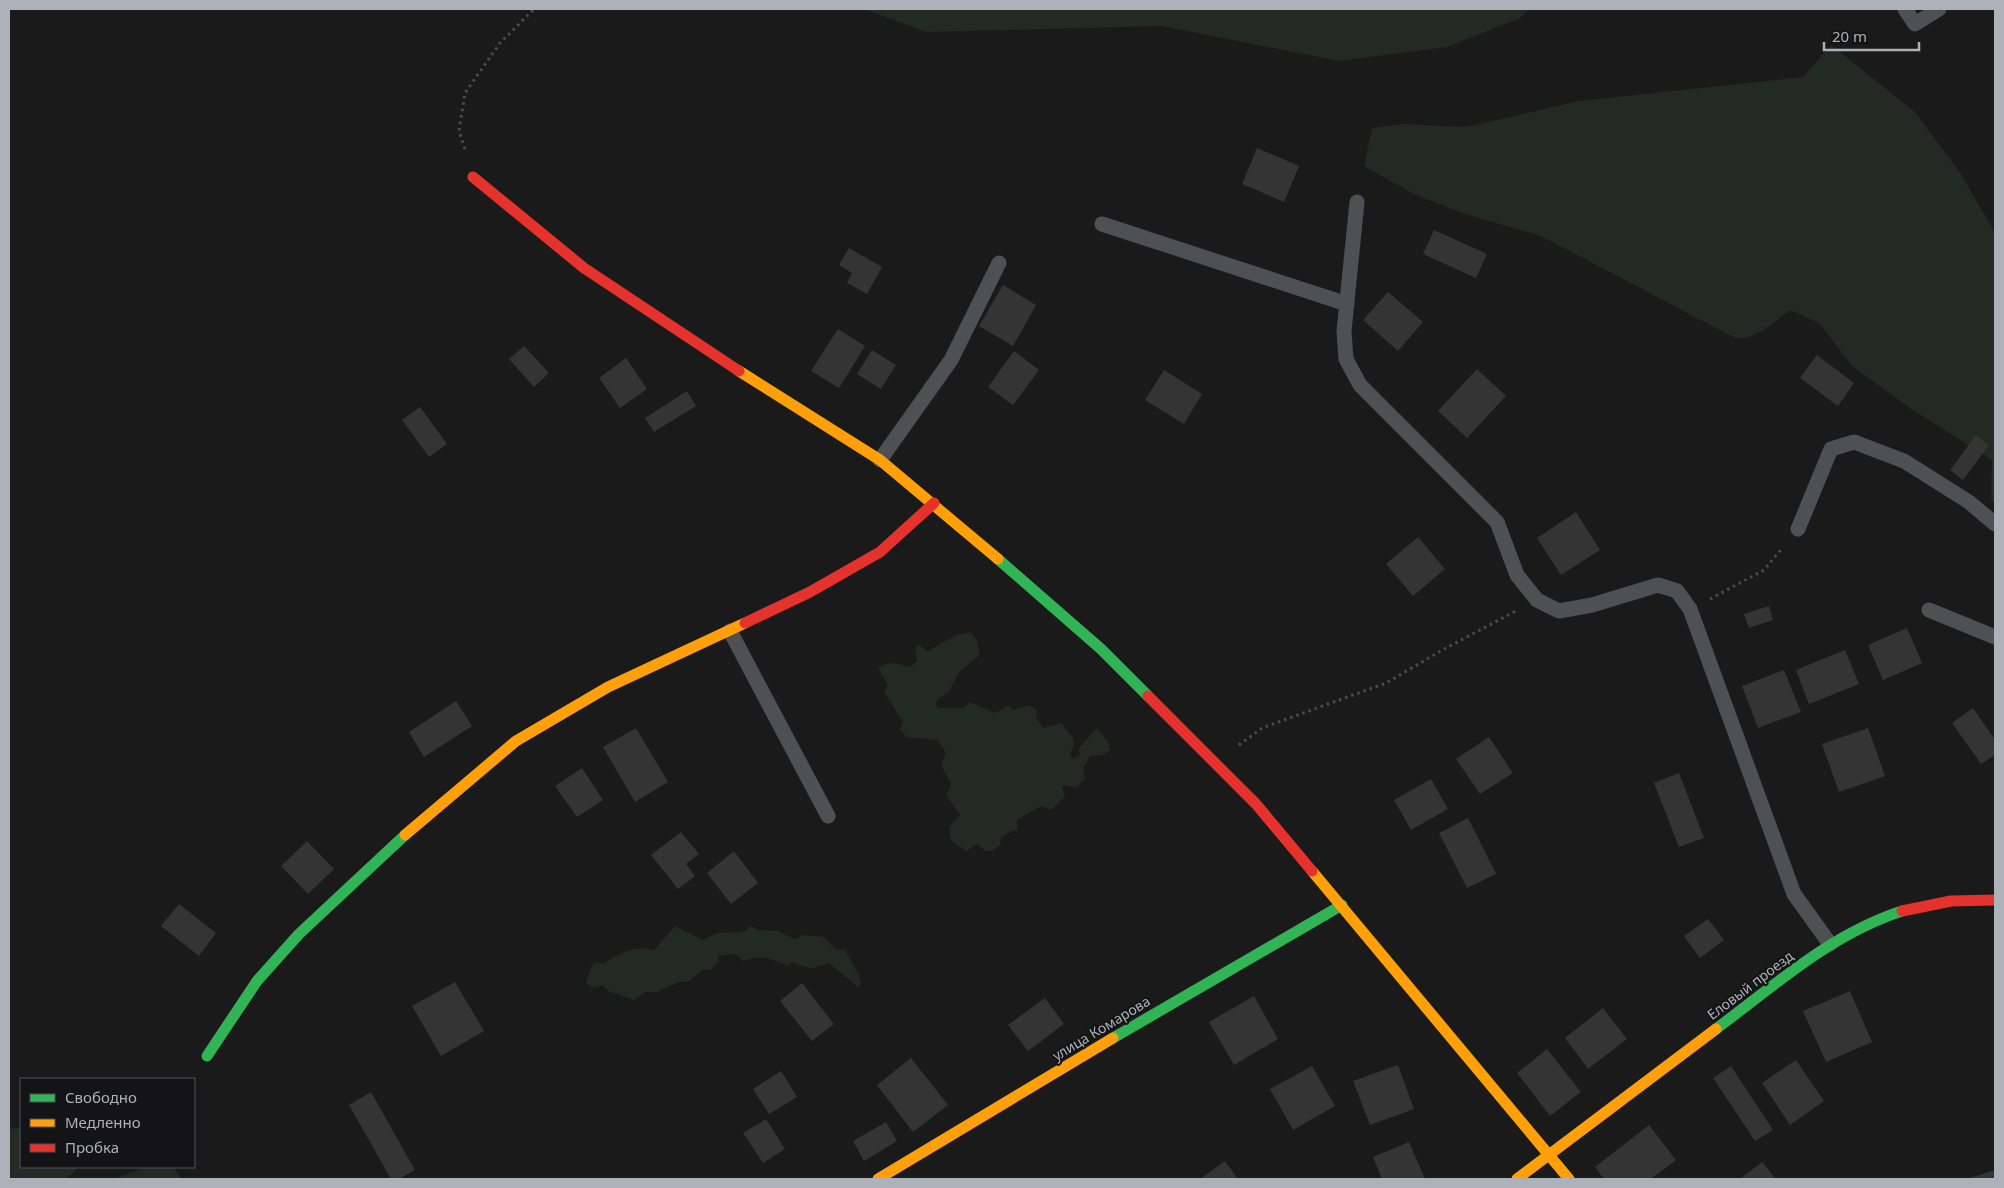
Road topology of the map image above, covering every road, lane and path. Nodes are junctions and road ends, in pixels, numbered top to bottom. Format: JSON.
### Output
{"nodes":[{"id":1,"x":534,"y":9,"type":"edge"},
{"id":2,"x":1905,"y":9,"type":"edge"},
{"id":3,"x":1938,"y":9,"type":"edge"},
{"id":4,"x":473,"y":177,"type":"joint"},
{"id":5,"x":1357,"y":202,"type":"dead end"},
{"id":6,"x":1102,"y":224,"type":"dead end"},
{"id":7,"x":999,"y":263,"type":"dead end"},
{"id":8,"x":1347,"y":304,"type":"junction"},
{"id":9,"x":880,"y":460,"type":"junction"},
{"id":10,"x":934,"y":503,"type":"junction"},
{"id":11,"x":1995,"y":524,"type":"edge"},
{"id":12,"x":1798,"y":530,"type":"joint"},
{"id":13,"x":1536,"y":600,"type":"junction"},
{"id":14,"x":1690,"y":609,"type":"junction"},
{"id":15,"x":1929,"y":610,"type":"dead end"},
{"id":16,"x":730,"y":631,"type":"junction"},
{"id":17,"x":1995,"y":637,"type":"edge"},
{"id":18,"x":1215,"y":763,"type":"junction"},
{"id":19,"x":828,"y":816,"type":"dead end"},
{"id":20,"x":1995,"y":900,"type":"edge"},
{"id":21,"x":1342,"y":905,"type":"junction"},
{"id":22,"x":1830,"y":944,"type":"junction"},
{"id":23,"x":207,"y":1056,"type":"dead end"},
{"id":24,"x":1549,"y":1155,"type":"junction"},
{"id":25,"x":878,"y":1179,"type":"edge"},
{"id":26,"x":1517,"y":1179,"type":"edge"},
{"id":27,"x":1569,"y":1179,"type":"edge"}],
"edges":[{"from":1,"to":4,"type":"path"},
{"from":2,"to":3,"type":"lane"},
{"from":4,"to":9,"type":"street"},
{"from":5,"to":8,"type":"lane"},
{"from":6,"to":8,"type":"lane"},
{"from":7,"to":9,"type":"lane"},
{"from":8,"to":13,"type":"lane"},
{"from":9,"to":10,"type":"street"},
{"from":10,"to":16,"type":"street"},
{"from":10,"to":18,"type":"street"},
{"from":11,"to":12,"type":"lane"},
{"from":12,"to":14,"type":"path"},
{"from":13,"to":14,"type":"lane"},
{"from":13,"to":18,"type":"path"},
{"from":14,"to":22,"type":"lane"},
{"from":15,"to":17,"type":"lane"},
{"from":16,"to":19,"type":"lane"},
{"from":16,"to":23,"type":"street"},
{"from":18,"to":21,"type":"street"},
{"from":20,"to":22,"type":"street","name":"Еловый проезд"},
{"from":21,"to":24,"type":"street"},
{"from":21,"to":25,"type":"street","name":"улица Комарова"},
{"from":22,"to":24,"type":"street","name":"Еловый проезд"},
{"from":24,"to":26,"type":"street","name":"Еловый проезд"},
{"from":24,"to":27,"type":"street"}]}
